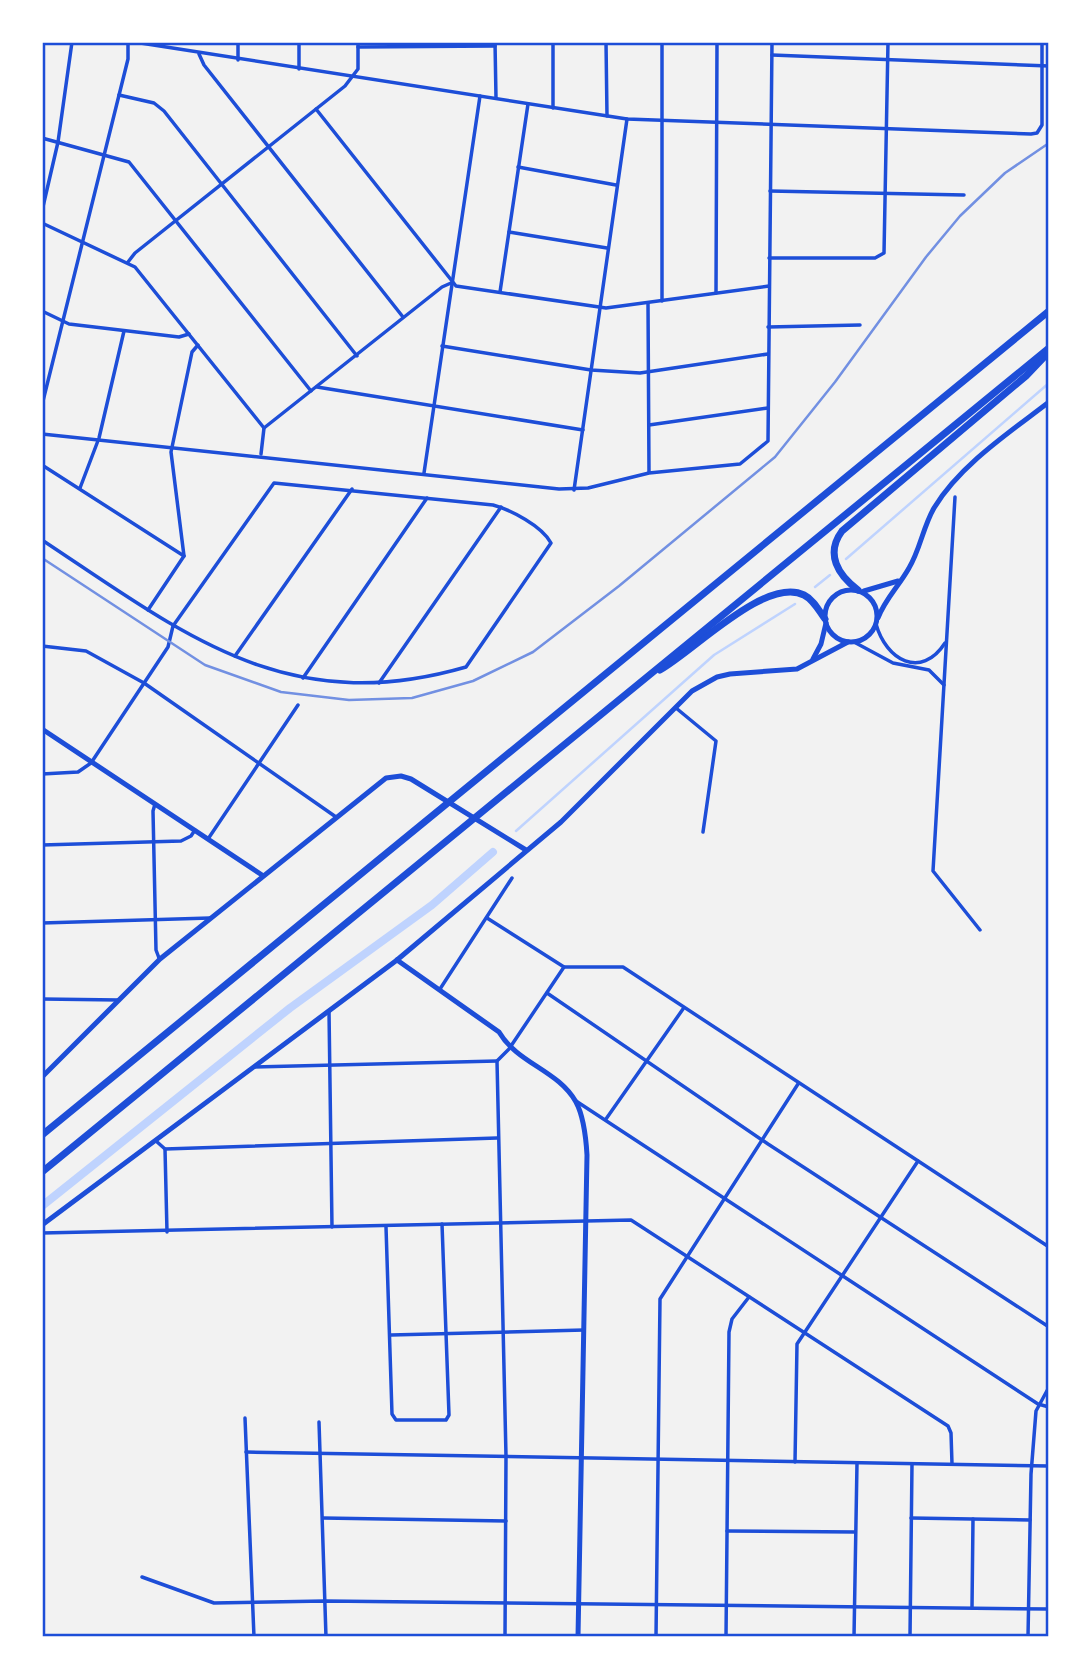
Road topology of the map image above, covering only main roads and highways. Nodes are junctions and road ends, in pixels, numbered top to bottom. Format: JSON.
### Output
{"nodes":[{"id":1,"x":1049,"y":305,"type":"edge"},
{"id":2,"x":1049,"y":311,"type":"edge"},
{"id":3,"x":1028,"y":328,"type":"junction"},
{"id":4,"x":1049,"y":350,"type":"edge"},
{"id":5,"x":1049,"y":402,"type":"edge"},
{"id":6,"x":901,"y":580,"type":"junction"},
{"id":7,"x":859,"y":591,"type":"junction"},
{"id":8,"x":826,"y":621,"type":"junction"},
{"id":9,"x":877,"y":621,"type":"junction"},
{"id":10,"x":851,"y":642,"type":"junction"},
{"id":11,"x":811,"y":662,"type":"junction"},
{"id":12,"x":641,"y":681,"type":"junction"},
{"id":13,"x":42,"y":729,"type":"edge"},
{"id":14,"x":526,"y":850,"type":"junction"},
{"id":15,"x":262,"y":875,"type":"junction"},
{"id":16,"x":397,"y":960,"type":"junction"},
{"id":17,"x":42,"y":1077,"type":"edge"},
{"id":18,"x":42,"y":1135,"type":"edge"},
{"id":19,"x":42,"y":1172,"type":"edge"},
{"id":20,"x":42,"y":1225,"type":"edge"},
{"id":21,"x":578,"y":1637,"type":"edge"}],
"edges":[{"from":1,"to":3,"type":"highway"},
{"from":2,"to":3,"type":"highway"},
{"from":3,"to":18,"type":"highway"},
{"from":4,"to":7,"type":"highway"},
{"from":4,"to":12,"type":"highway"},
{"from":5,"to":6,"type":"main road"},
{"from":6,"to":7,"type":"main road"},
{"from":6,"to":9,"type":"main road"},
{"from":7,"to":8,"type":"main road"},
{"from":7,"to":9,"type":"main road"},
{"from":8,"to":10,"type":"main road"},
{"from":8,"to":11,"type":"main road"},
{"from":8,"to":12,"type":"highway"},
{"from":9,"to":10,"type":"main road"},
{"from":10,"to":11,"type":"main road"},
{"from":11,"to":14,"type":"main road"},
{"from":12,"to":19,"type":"highway"},
{"from":13,"to":15,"type":"main road"},
{"from":14,"to":15,"type":"main road"},
{"from":14,"to":16,"type":"main road"},
{"from":15,"to":17,"type":"main road"},
{"from":16,"to":20,"type":"main road"},
{"from":16,"to":21,"type":"main road"}]}
